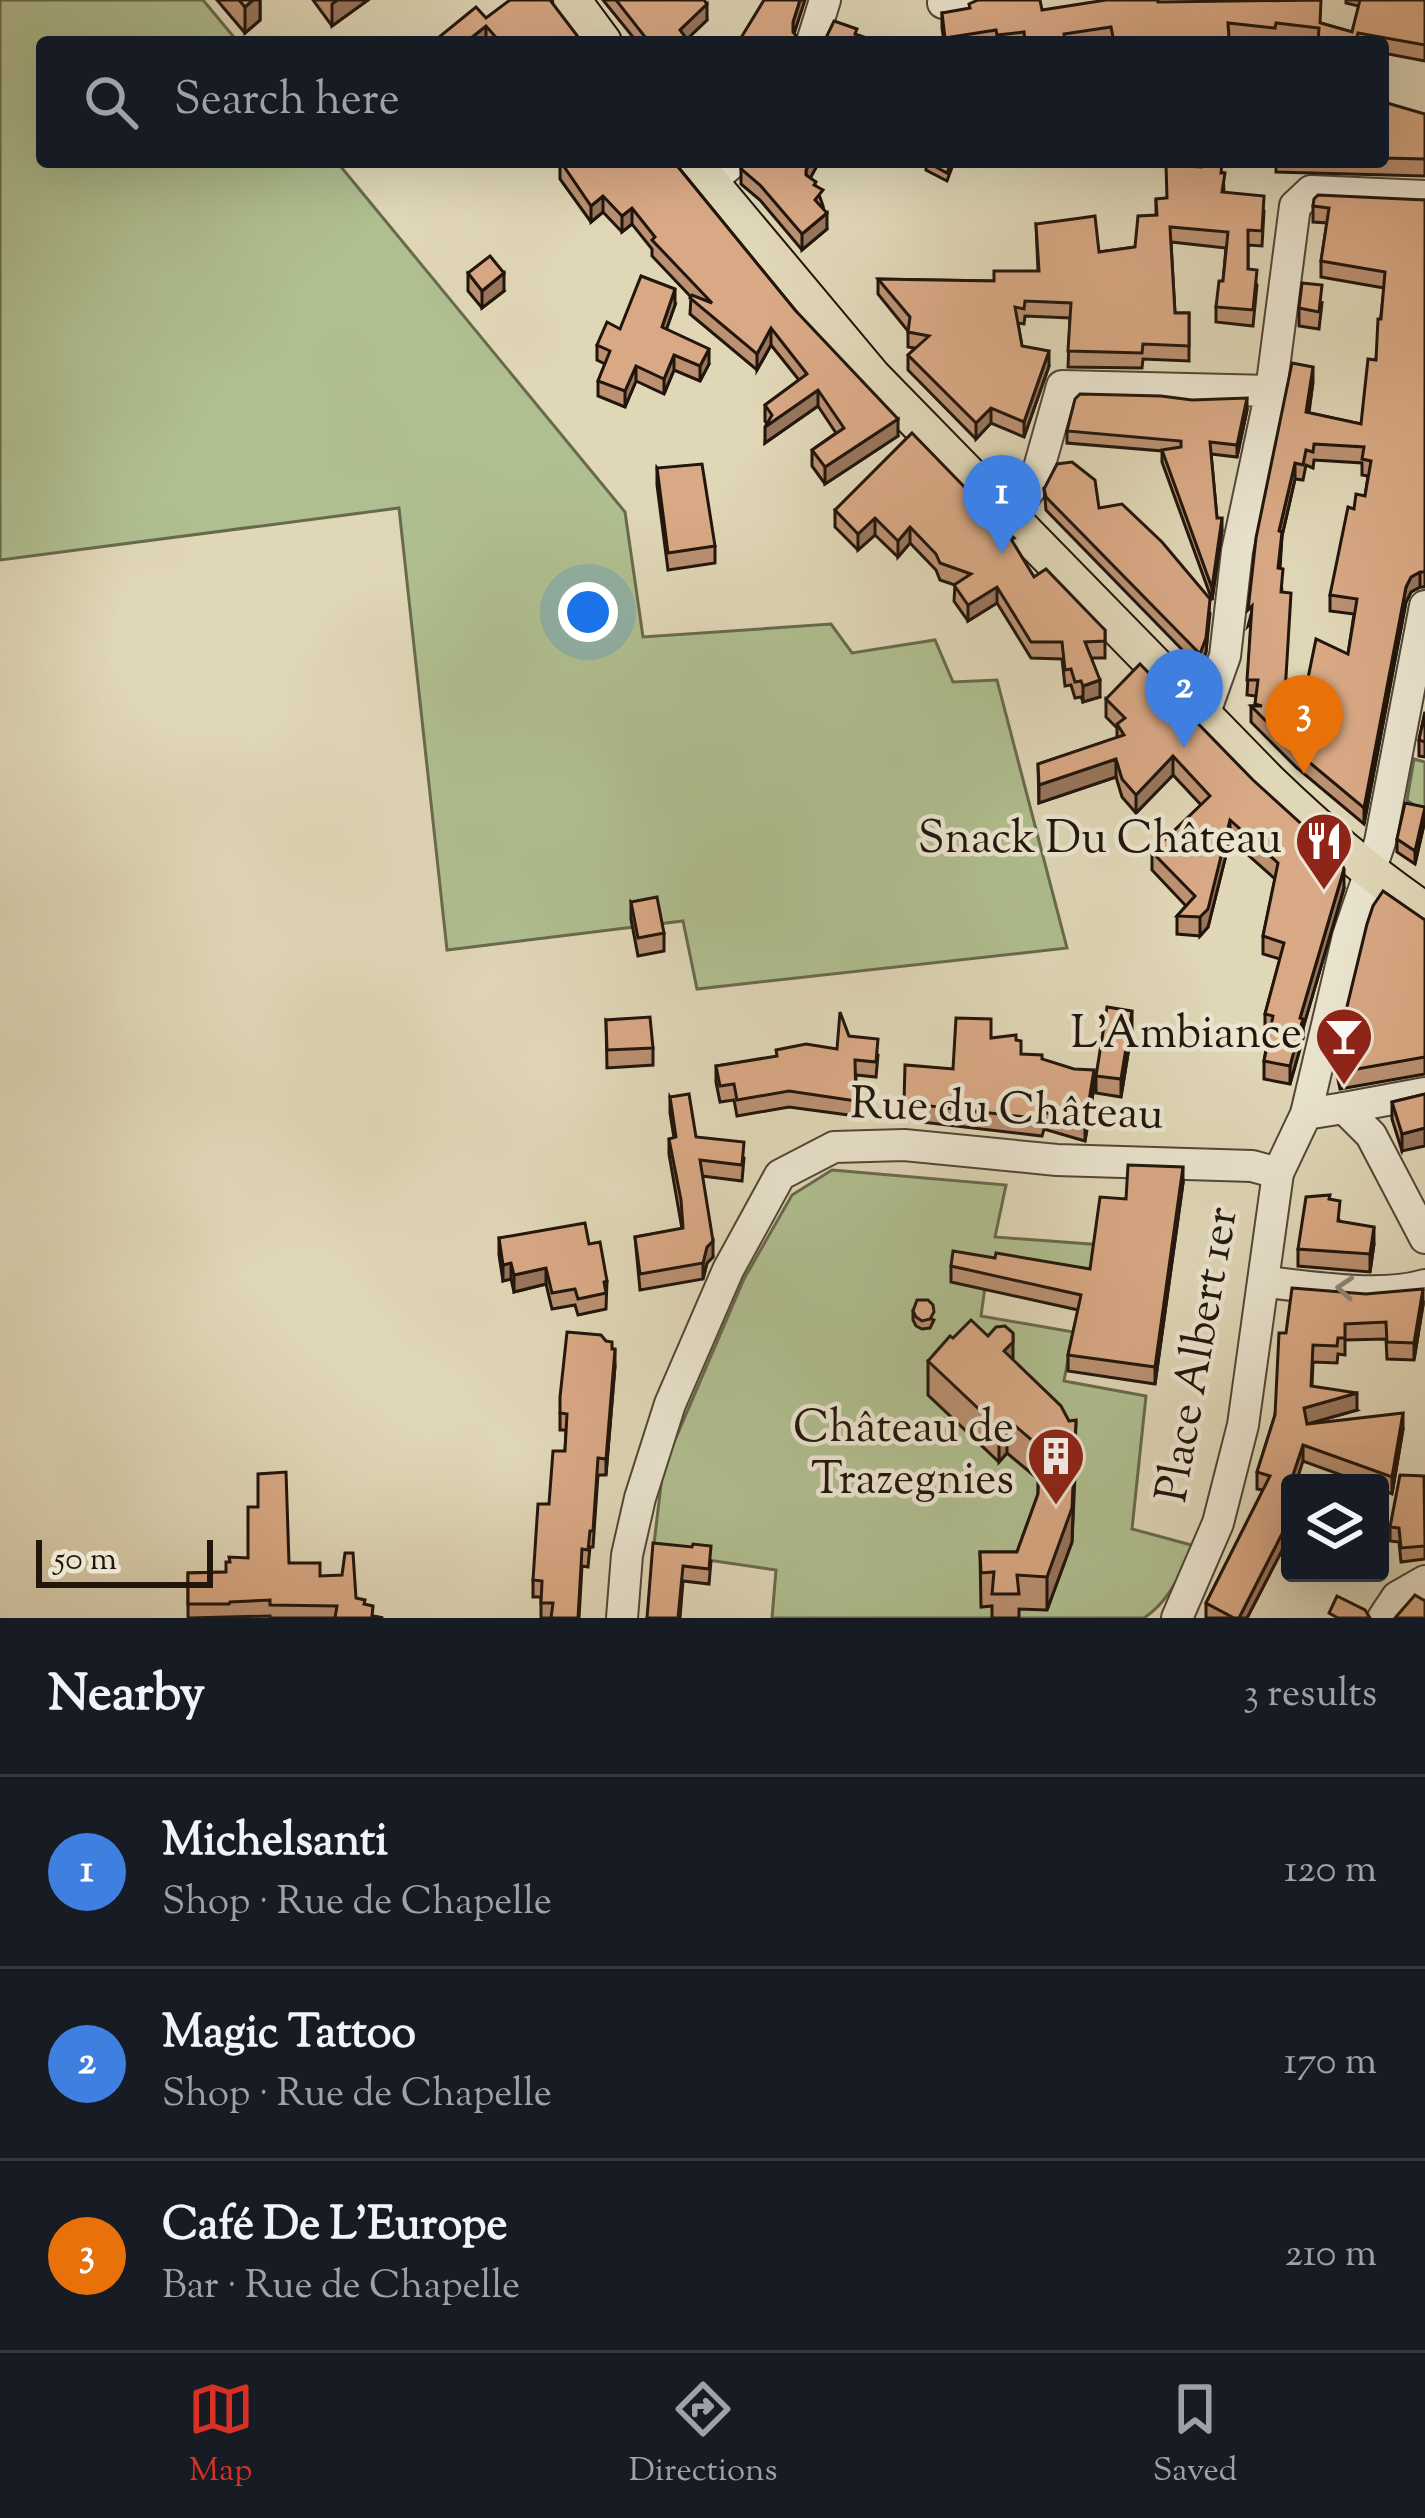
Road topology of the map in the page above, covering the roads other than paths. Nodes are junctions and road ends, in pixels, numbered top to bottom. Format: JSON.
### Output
{"nodes":[{"id":1,"x":572,"y":0,"type":"edge"},
{"id":2,"x":825,"y":0,"type":"edge"},
{"id":3,"x":598,"y":36,"type":"edge"},
{"id":4,"x":814,"y":36,"type":"edge"},
{"id":5,"x":712,"y":169,"type":"edge"},
{"id":6,"x":1425,"y":196,"type":"edge"},
{"id":7,"x":1271,"y":391,"type":"junction"},
{"id":8,"x":1010,"y":517,"type":"junction"},
{"id":9,"x":1425,"y":606,"type":"edge"},
{"id":10,"x":1204,"y":715,"type":"junction"},
{"id":11,"x":1370,"y":874,"type":"junction"},
{"id":12,"x":1425,"y":911,"type":"edge"},
{"id":13,"x":1425,"y":1093,"type":"edge"},
{"id":14,"x":1344,"y":1108,"type":"junction"},
{"id":15,"x":1306,"y":1114,"type":"junction"},
{"id":16,"x":1278,"y":1173,"type":"junction"},
{"id":17,"x":1425,"y":1238,"type":"edge"},
{"id":18,"x":1264,"y":1282,"type":"junction"},
{"id":19,"x":1425,"y":1285,"type":"edge"},
{"id":20,"x":1425,"y":1581,"type":"edge"},
{"id":21,"x":622,"y":1618,"type":"edge"},
{"id":22,"x":1177,"y":1618,"type":"edge"},
{"id":23,"x":1383,"y":1618,"type":"edge"}],
"edges":[{"from":1,"to":3,"type":"main road"},
{"from":2,"to":4,"type":"street"},
{"from":5,"to":8,"type":"main road"},
{"from":6,"to":7,"type":"street"},
{"from":7,"to":8,"type":"street"},
{"from":7,"to":10,"type":"street"},
{"from":8,"to":10,"type":"main road"},
{"from":9,"to":11,"type":"street","name":"Place Albert 1er"},
{"from":10,"to":11,"type":"main road"},
{"from":11,"to":12,"type":"main road"},
{"from":11,"to":15,"type":"street","name":"Place Albert 1er"},
{"from":13,"to":14,"type":"street"},
{"from":14,"to":15,"type":"street"},
{"from":14,"to":17,"type":"street"},
{"from":15,"to":16,"type":"street","name":"Place Albert 1er"},
{"from":16,"to":18,"type":"street","name":"Place Albert 1er"},
{"from":16,"to":21,"type":"street","name":"Rue du Château"},
{"from":19,"to":18,"type":"street","one_way":true},
{"from":18,"to":22,"type":"street","name":"Place Albert 1er"},
{"from":20,"to":23,"type":"street"}]}
